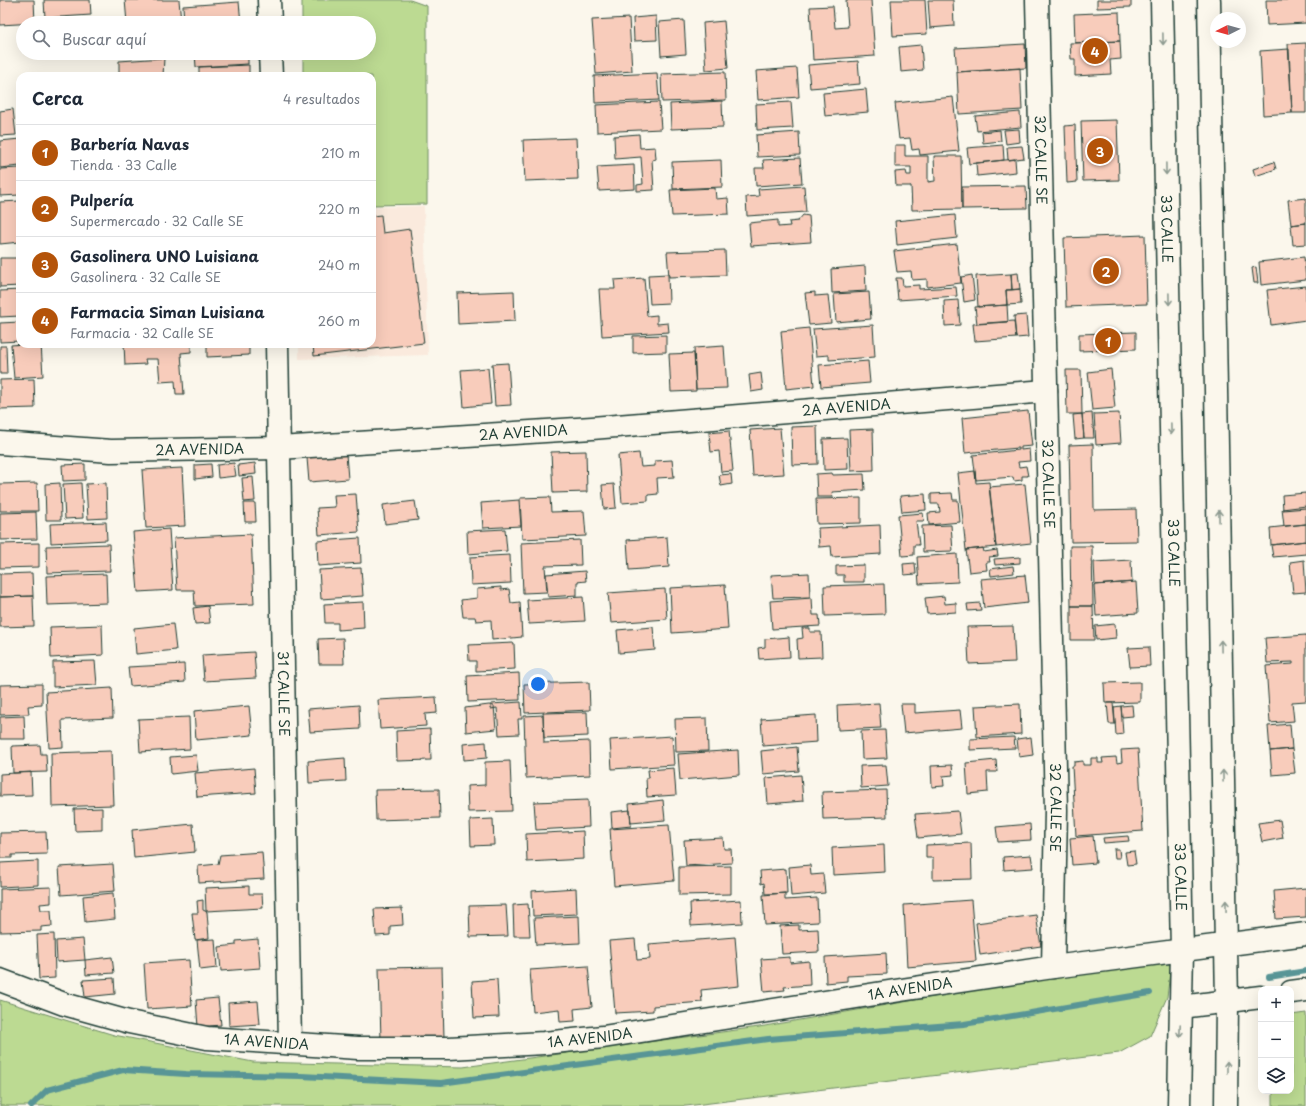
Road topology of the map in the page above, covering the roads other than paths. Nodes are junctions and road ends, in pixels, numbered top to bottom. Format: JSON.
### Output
{"nodes":[{"id":1,"x":269,"y":0,"type":"edge"},
{"id":2,"x":1037,"y":0,"type":"edge"},
{"id":3,"x":1162,"y":0,"type":"edge"},
{"id":4,"x":1209,"y":0,"type":"edge"},
{"id":5,"x":270,"y":16,"type":"edge"},
{"id":6,"x":270,"y":60,"type":"edge"},
{"id":7,"x":271,"y":72,"type":"edge"},
{"id":8,"x":277,"y":348,"type":"edge"},
{"id":9,"x":1046,"y":391,"type":"junction"},
{"id":10,"x":0,"y":443,"type":"edge"},
{"id":11,"x":279,"y":448,"type":"junction"},
{"id":12,"x":1306,"y":934,"type":"edge"},
{"id":13,"x":1226,"y":945,"type":"junction"},
{"id":14,"x":1182,"y":950,"type":"junction"},
{"id":15,"x":1053,"y":968,"type":"junction"},
{"id":16,"x":0,"y":980,"type":"edge"},
{"id":17,"x":1306,"y":990,"type":"edge"},
{"id":18,"x":1294,"y":992,"type":"edge"},
{"id":19,"x":1258,"y":997,"type":"edge"},
{"id":20,"x":1227,"y":1002,"type":"junction"},
{"id":21,"x":1181,"y":1007,"type":"junction"},
{"id":22,"x":290,"y":1043,"type":"junction"},
{"id":23,"x":1178,"y":1106,"type":"edge"},
{"id":24,"x":1226,"y":1106,"type":"edge"}],
"edges":[{"from":1,"to":5,"type":"street"},
{"from":2,"to":9,"type":"street","name":"32 CALLE SE"},
{"from":3,"to":14,"type":"street","name":"33 CALLE","one_way":true},
{"from":13,"to":4,"type":"street","one_way":true},
{"from":6,"to":7,"type":"street"},
{"from":8,"to":11,"type":"street","name":"31 CALLE SE"},
{"from":9,"to":11,"type":"street","name":"2A AVENIDA"},
{"from":9,"to":15,"type":"street","name":"32 CALLE SE"},
{"from":10,"to":11,"type":"street","name":"2A AVENIDA"},
{"from":11,"to":22,"type":"street","name":"31 CALLE SE"},
{"from":12,"to":13,"type":"street"},
{"from":13,"to":14,"type":"street","name":"1A AVENIDA"},
{"from":13,"to":20,"type":"street"},
{"from":14,"to":15,"type":"street","name":"1A AVENIDA"},
{"from":14,"to":21,"type":"street","name":"33 CALLE"},
{"from":15,"to":22,"type":"street","name":"1A AVENIDA"},
{"from":16,"to":22,"type":"street","name":"1A AVENIDA"},
{"from":17,"to":18,"type":"street"},
{"from":19,"to":20,"type":"street"},
{"from":20,"to":21,"type":"street"},
{"from":24,"to":20,"type":"street","one_way":true},
{"from":21,"to":23,"type":"street","name":"33 CALLE","one_way":true}]}
